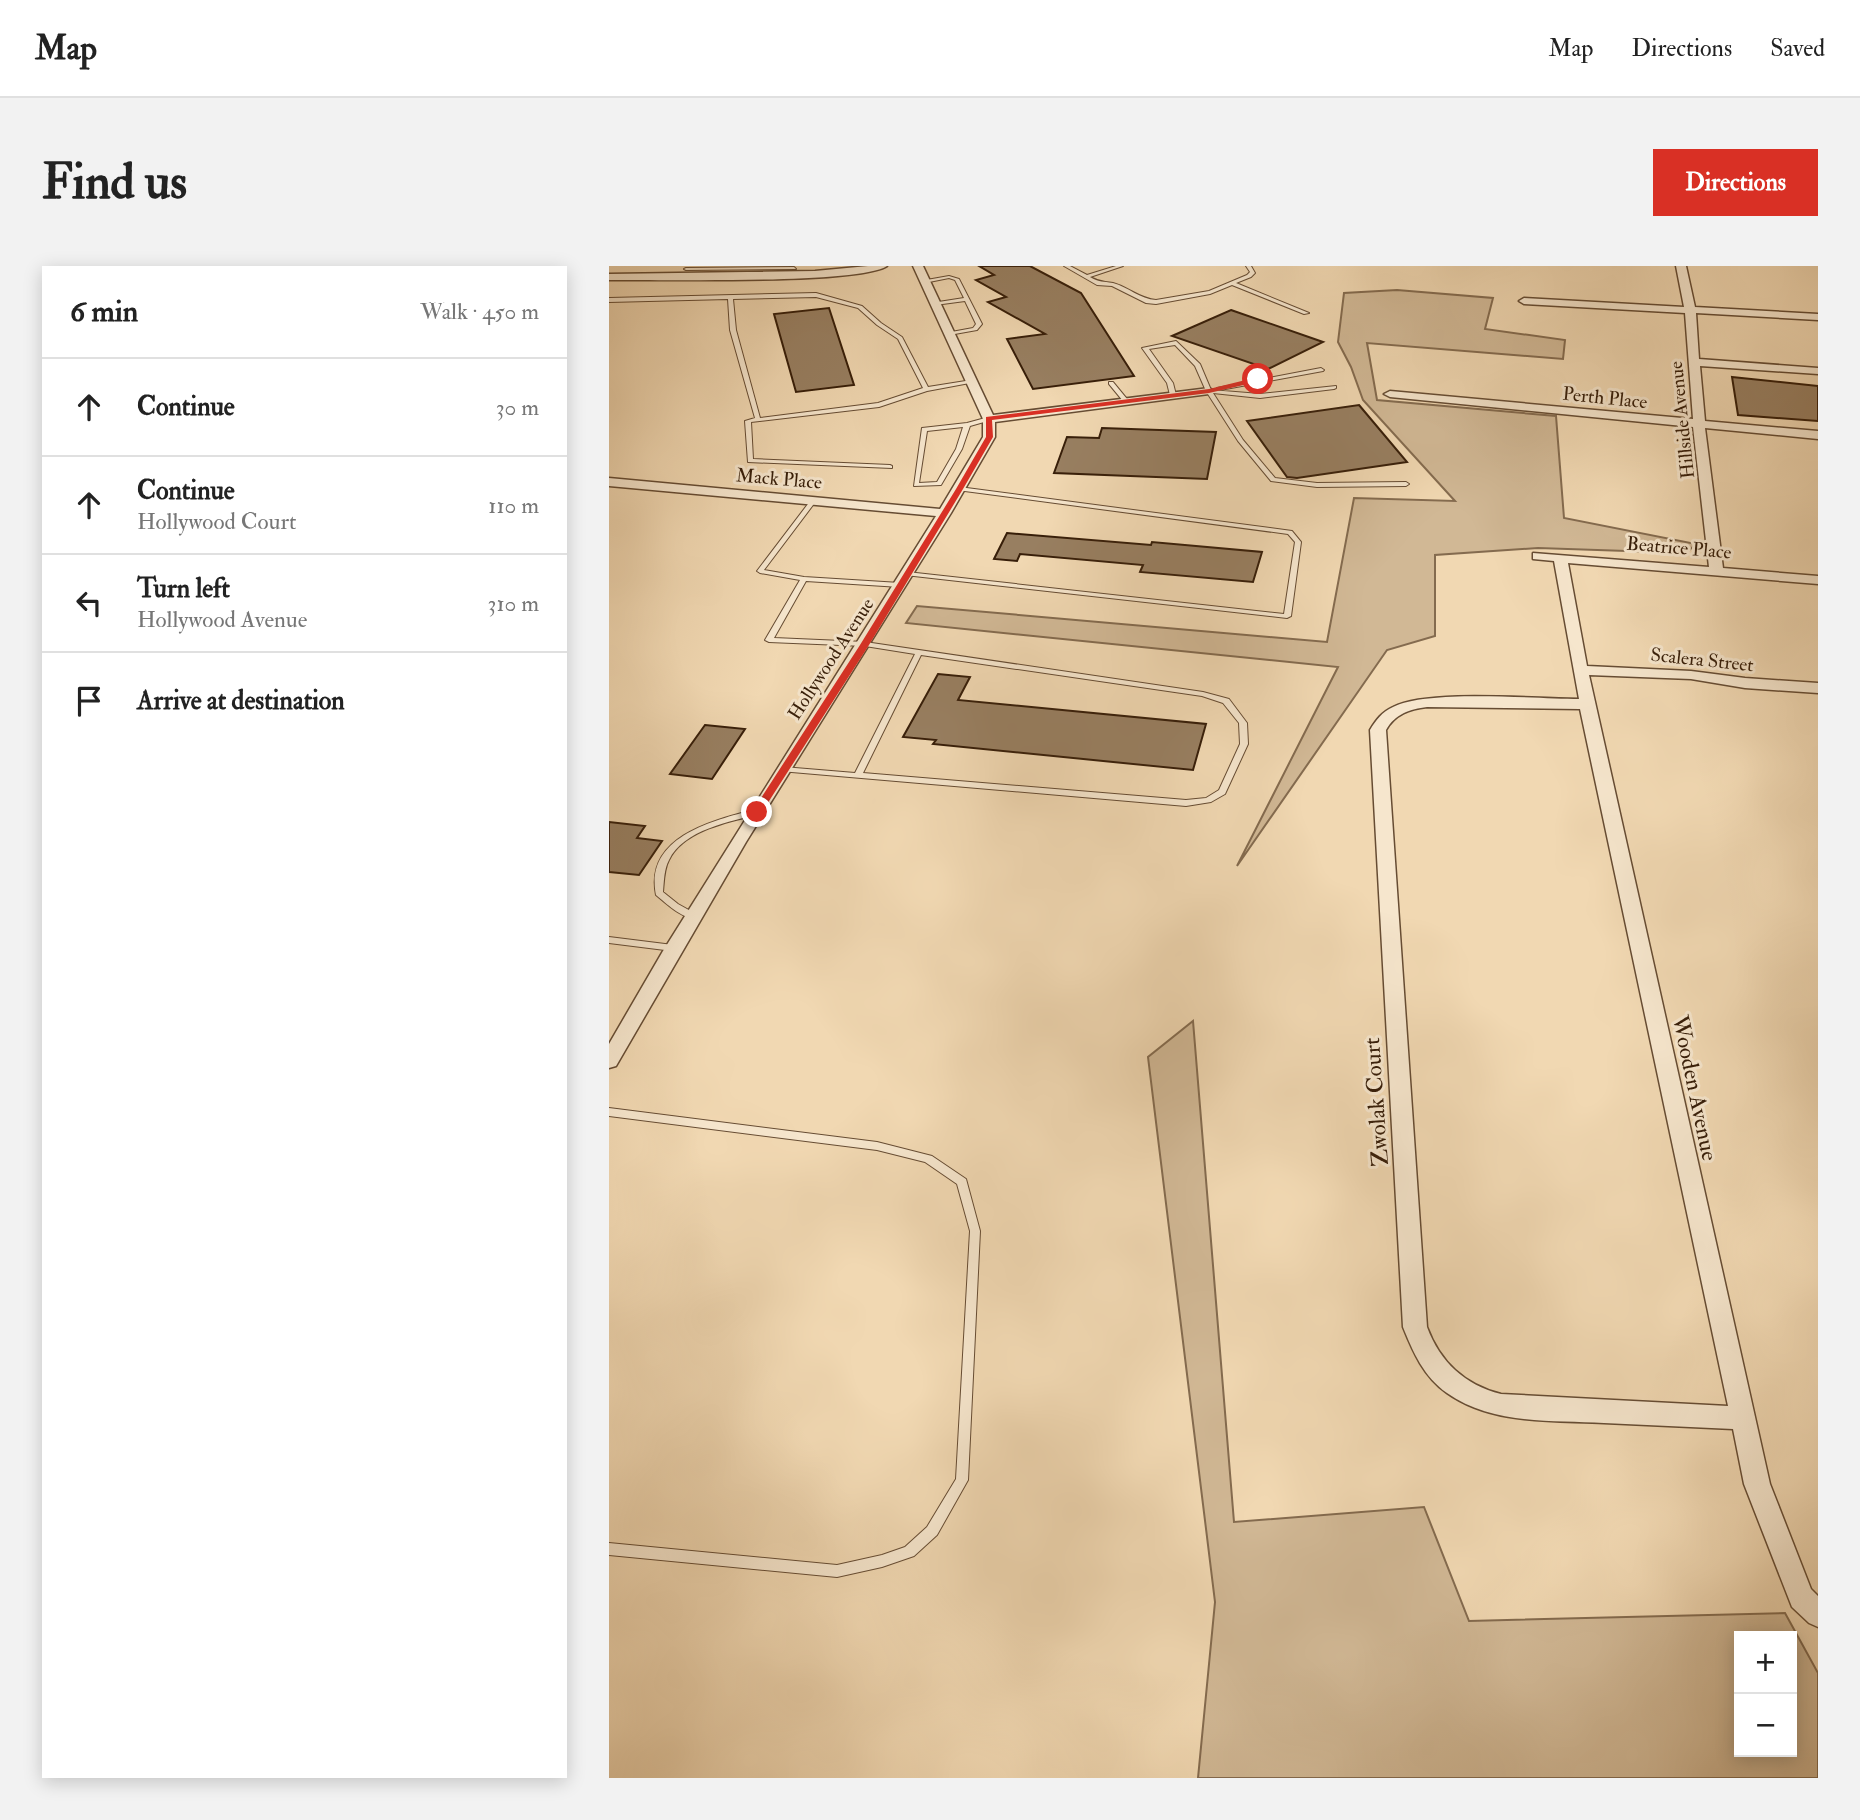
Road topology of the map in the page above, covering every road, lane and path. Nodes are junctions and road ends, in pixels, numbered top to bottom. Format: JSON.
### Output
{"nodes":[{"id":1,"x":879,"y":266,"type":"edge"},
{"id":2,"x":918,"y":266,"type":"edge"},
{"id":3,"x":1066,"y":266,"type":"edge"},
{"id":4,"x":1121,"y":266,"type":"edge"},
{"id":5,"x":1248,"y":266,"type":"edge"},
{"id":6,"x":1682,"y":266,"type":"edge"},
{"id":7,"x":793,"y":269,"type":"edge"},
{"id":8,"x":685,"y":270,"type":"edge"},
{"id":9,"x":609,"y":277,"type":"edge"},
{"id":10,"x":1086,"y":277,"type":"junction"},
{"id":11,"x":924,"y":281,"type":"junction"},
{"id":12,"x":1232,"y":283,"type":"junction"},
{"id":13,"x":730,"y":297,"type":"junction"},
{"id":14,"x":967,"y":299,"type":"junction"},
{"id":15,"x":609,"y":300,"type":"edge"},
{"id":16,"x":1524,"y":301,"type":"dead end"},
{"id":17,"x":935,"y":303,"type":"junction"},
{"id":18,"x":1690,"y":309,"type":"junction"},
{"id":19,"x":1306,"y":313,"type":"dead end"},
{"id":20,"x":1818,"y":317,"type":"edge"},
{"id":21,"x":949,"y":333,"type":"junction"},
{"id":22,"x":1693,"y":362,"type":"junction"},
{"id":23,"x":1321,"y":370,"type":"dead end"},
{"id":24,"x":1818,"y":371,"type":"edge"},
{"id":25,"x":972,"y":382,"type":"junction"},
{"id":26,"x":1111,"y":383,"type":"dead end"},
{"id":27,"x":1334,"y":387,"type":"dead end"},
{"id":28,"x":926,"y":389,"type":"junction"},
{"id":29,"x":1209,"y":391,"type":"junction"},
{"id":30,"x":1390,"y":394,"type":"dead end"},
{"id":31,"x":1173,"y":395,"type":"junction"},
{"id":32,"x":1125,"y":400,"type":"junction"},
{"id":33,"x":989,"y":419,"type":"junction"},
{"id":34,"x":758,"y":420,"type":"junction"},
{"id":35,"x":967,"y":425,"type":"junction"},
{"id":36,"x":1699,"y":425,"type":"junction"},
{"id":37,"x":1818,"y":435,"type":"edge"},
{"id":38,"x":890,"y":467,"type":"dead end"},
{"id":39,"x":609,"y":482,"type":"edge"},
{"id":40,"x":1406,"y":484,"type":"dead end"},
{"id":41,"x":959,"y":489,"type":"junction"},
{"id":42,"x":813,"y":502,"type":"junction"},
{"id":43,"x":945,"y":513,"type":"junction"},
{"id":44,"x":1538,"y":556,"type":"dead end"},
{"id":45,"x":1560,"y":558,"type":"junction"},
{"id":46,"x":1716,"y":570,"type":"junction"},
{"id":47,"x":804,"y":579,"type":"junction"},
{"id":48,"x":904,"y":580,"type":"junction"},
{"id":49,"x":1818,"y":580,"type":"edge"},
{"id":50,"x":865,"y":645,"type":"junction"},
{"id":51,"x":919,"y":652,"type":"junction"},
{"id":52,"x":1581,"y":670,"type":"junction"},
{"id":53,"x":1818,"y":688,"type":"edge"},
{"id":54,"x":1587,"y":704,"type":"junction"},
{"id":55,"x":783,"y":769,"type":"junction"},
{"id":56,"x":858,"y":775,"type":"junction"},
{"id":57,"x":757,"y":812,"type":"junction"},
{"id":58,"x":693,"y":916,"type":"junction"},
{"id":59,"x":609,"y":940,"type":"edge"},
{"id":60,"x":673,"y":948,"type":"junction"},
{"id":61,"x":609,"y":1061,"type":"edge"},
{"id":62,"x":609,"y":1112,"type":"edge"},
{"id":63,"x":1741,"y":1418,"type":"junction"},
{"id":64,"x":609,"y":1549,"type":"edge"},
{"id":65,"x":1818,"y":1614,"type":"edge"}],
"edges":[{"from":1,"to":7,"type":"street"},
{"from":2,"to":11,"type":"street"},
{"from":3,"to":10,"type":"lane"},
{"from":4,"to":10,"type":"lane"},
{"from":5,"to":12,"type":"lane"},
{"from":6,"to":18,"type":"street","name":"Hillside Avenue"},
{"from":7,"to":8,"type":"street"},
{"from":8,"to":9,"type":"street"},
{"from":10,"to":12,"type":"lane"},
{"from":11,"to":14,"type":"lane"},
{"from":11,"to":17,"type":"street"},
{"from":12,"to":19,"type":"lane"},
{"from":13,"to":15,"type":"lane"},
{"from":13,"to":28,"type":"lane"},
{"from":13,"to":34,"type":"lane"},
{"from":14,"to":17,"type":"lane"},
{"from":14,"to":21,"type":"lane"},
{"from":16,"to":18,"type":"street"},
{"from":17,"to":21,"type":"street"},
{"from":18,"to":20,"type":"street"},
{"from":18,"to":22,"type":"street","name":"Hillside Avenue"},
{"from":21,"to":25,"type":"street"},
{"from":22,"to":24,"type":"street"},
{"from":22,"to":36,"type":"street","name":"Hillside Avenue"},
{"from":23,"to":29,"type":"lane"},
{"from":25,"to":28,"type":"lane"},
{"from":25,"to":33,"type":"street"},
{"from":26,"to":32,"type":"lane"},
{"from":27,"to":29,"type":"lane"},
{"from":28,"to":34,"type":"lane"},
{"from":29,"to":31,"type":"street"},
{"from":29,"to":31,"type":"lane"},
{"from":29,"to":40,"type":"lane"},
{"from":30,"to":36,"type":"street","name":"Perth Place"},
{"from":31,"to":32,"type":"street"},
{"from":32,"to":33,"type":"street"},
{"from":33,"to":35,"type":"lane"},
{"from":33,"to":41,"type":"street","name":"Hollywood Avenue"},
{"from":34,"to":38,"type":"lane"},
{"from":35,"to":35,"type":"lane"},
{"from":36,"to":37,"type":"street","name":"Perth Place"},
{"from":36,"to":46,"type":"street","name":"Hillside Avenue"},
{"from":39,"to":42,"type":"street","name":"Mack Place"},
{"from":41,"to":43,"type":"street","name":"Hollywood Avenue"},
{"from":41,"to":48,"type":"lane"},
{"from":42,"to":43,"type":"street","name":"Mack Place"},
{"from":42,"to":47,"type":"lane"},
{"from":43,"to":48,"type":"street","name":"Hollywood Avenue"},
{"from":44,"to":45,"type":"street","name":"Beatrice Place"},
{"from":45,"to":46,"type":"street","name":"Beatrice Place"},
{"from":45,"to":52,"type":"street","name":"Wooden Avenue"},
{"from":46,"to":49,"type":"street","name":"Beatrice Place"},
{"from":47,"to":48,"type":"lane"},
{"from":47,"to":50,"type":"lane"},
{"from":48,"to":50,"type":"street","name":"Hollywood Avenue"},
{"from":50,"to":51,"type":"lane"},
{"from":50,"to":55,"type":"street","name":"Hollywood Avenue"},
{"from":51,"to":56,"type":"lane"},
{"from":51,"to":56,"type":"lane"},
{"from":52,"to":53,"type":"street","name":"Scalera Street"},
{"from":52,"to":54,"type":"street","name":"Wooden Avenue"},
{"from":54,"to":63,"type":"street","name":"Wooden Avenue"},
{"from":54,"to":63,"type":"street","name":"Zwolak Court"},
{"from":55,"to":56,"type":"lane"},
{"from":55,"to":57,"type":"street","name":"Hollywood Avenue"},
{"from":57,"to":58,"type":"street","name":"Hollywood Avenue"},
{"from":57,"to":58,"type":"lane"},
{"from":58,"to":60,"type":"street","name":"Hollywood Avenue"},
{"from":59,"to":60,"type":"lane"},
{"from":60,"to":61,"type":"street","name":"Hollywood Avenue"},
{"from":62,"to":64,"type":"lane"},
{"from":63,"to":65,"type":"street","name":"Wooden Avenue"}]}
